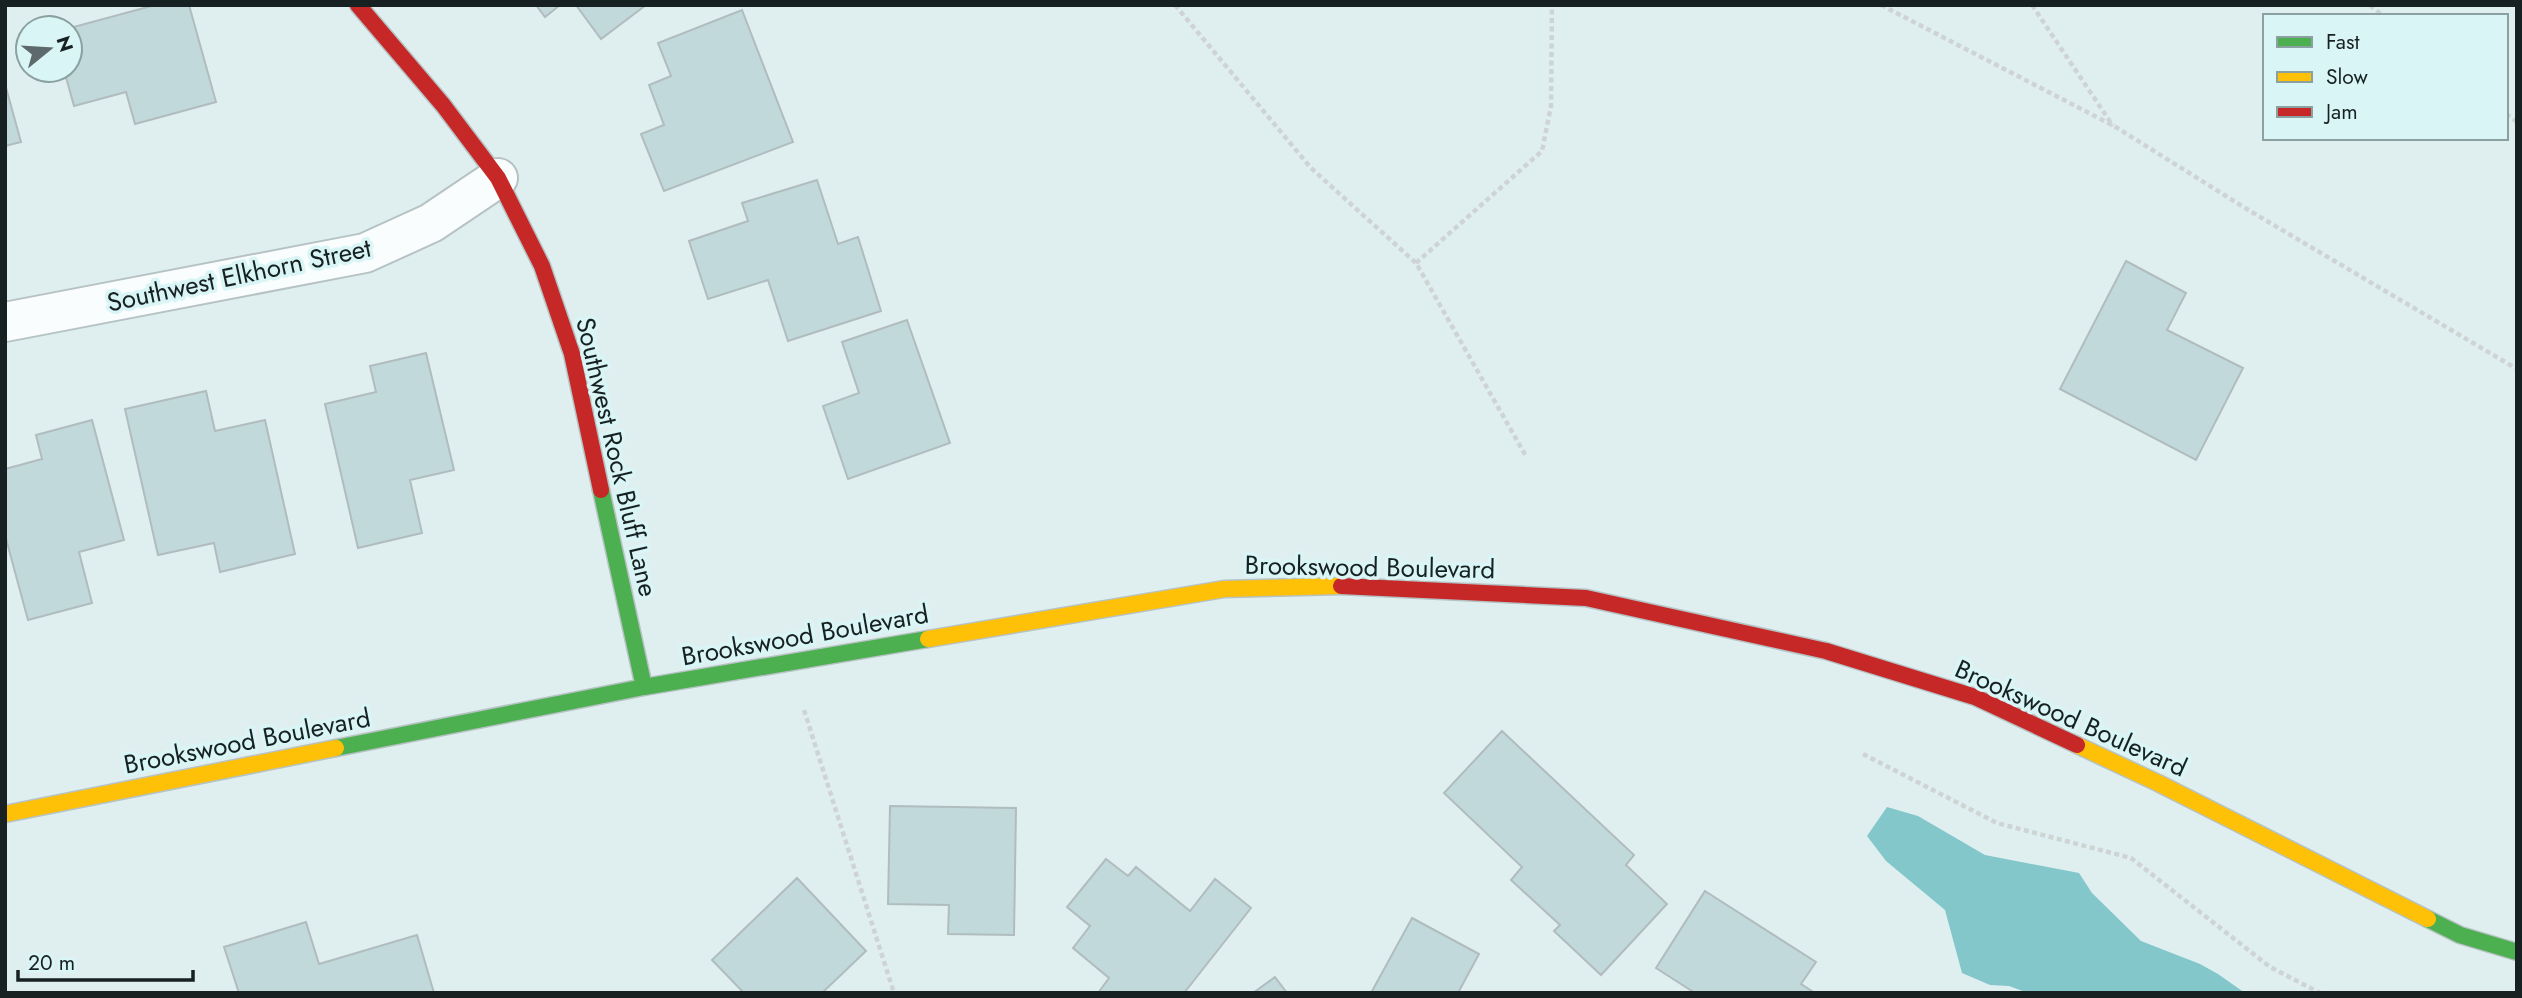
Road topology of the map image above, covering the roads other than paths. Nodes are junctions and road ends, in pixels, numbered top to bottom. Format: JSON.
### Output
{"nodes":[{"id":1,"x":358,"y":5,"type":"edge"},
{"id":2,"x":498,"y":178,"type":"junction"},
{"id":3,"x":5,"y":322,"type":"edge"},
{"id":4,"x":644,"y":687,"type":"junction"},
{"id":5,"x":5,"y":814,"type":"edge"},
{"id":6,"x":2517,"y":952,"type":"edge"}],
"edges":[{"from":1,"to":2,"type":"street","name":"Southwest Rock Bluff Lane"},
{"from":2,"to":3,"type":"street","name":"Southwest Elkhorn Street"},
{"from":2,"to":4,"type":"street","name":"Southwest Rock Bluff Lane"},
{"from":4,"to":5,"type":"street","name":"Brookswood Boulevard"},
{"from":4,"to":6,"type":"street","name":"Brookswood Boulevard","bridge":true}]}
